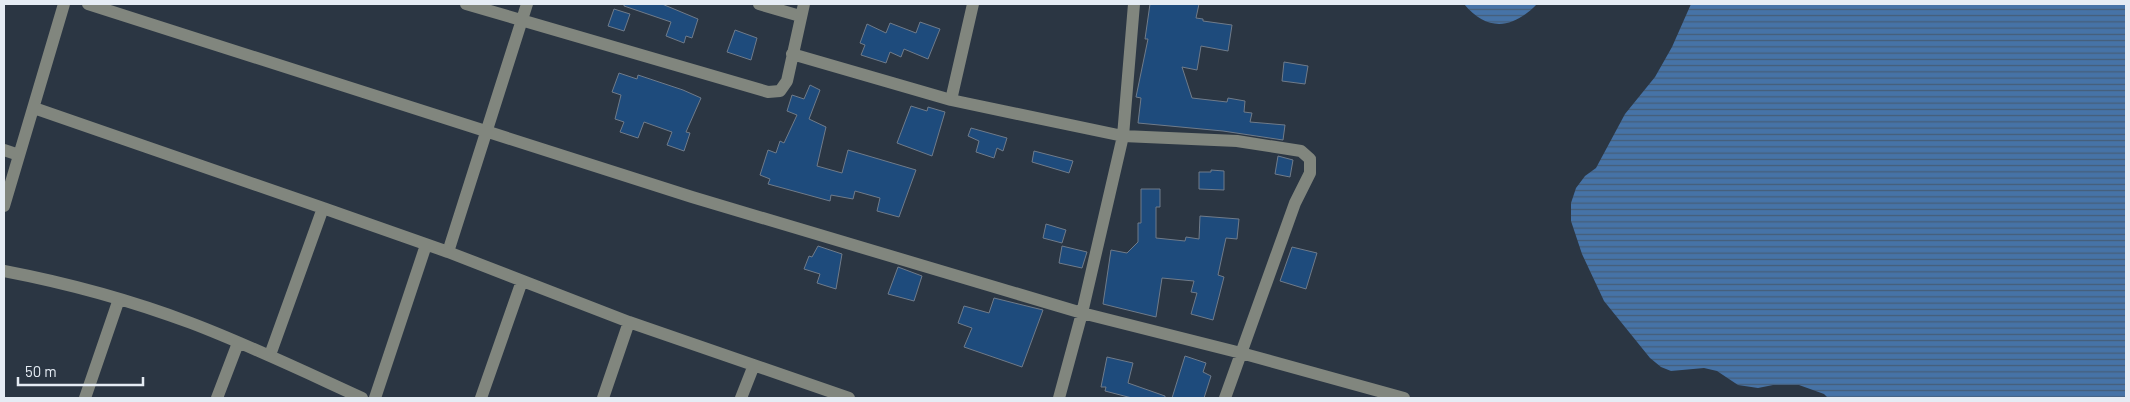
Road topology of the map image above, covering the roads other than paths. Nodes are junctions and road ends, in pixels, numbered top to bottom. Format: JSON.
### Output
{"nodes":[{"id":1,"x":64,"y":4,"type":"edge"},
{"id":2,"x":88,"y":4,"type":"edge"},
{"id":3,"x":466,"y":4,"type":"edge"},
{"id":4,"x":527,"y":4,"type":"edge"},
{"id":5,"x":759,"y":4,"type":"edge"},
{"id":6,"x":973,"y":4,"type":"edge"},
{"id":7,"x":1134,"y":4,"type":"edge"},
{"id":8,"x":802,"y":10,"type":"edge"},
{"id":9,"x":522,"y":20,"type":"junction"},
{"id":10,"x":792,"y":54,"type":"junction"},
{"id":11,"x":951,"y":100,"type":"junction"},
{"id":12,"x":34,"y":108,"type":"junction"},
{"id":13,"x":485,"y":131,"type":"junction"},
{"id":14,"x":1124,"y":136,"type":"junction"},
{"id":15,"x":4,"y":150,"type":"edge"},
{"id":16,"x":19,"y":155,"type":"junction"},
{"id":17,"x":4,"y":206,"type":"edge"},
{"id":18,"x":323,"y":208,"type":"junction"},
{"id":19,"x":426,"y":244,"type":"junction"},
{"id":20,"x":448,"y":252,"type":"junction"},
{"id":21,"x":4,"y":271,"type":"edge"},
{"id":22,"x":522,"y":281,"type":"junction"},
{"id":23,"x":119,"y":299,"type":"junction"},
{"id":24,"x":1082,"y":313,"type":"junction"},
{"id":25,"x":629,"y":322,"type":"junction"},
{"id":26,"x":238,"y":343,"type":"junction"},
{"id":27,"x":1241,"y":353,"type":"junction"},
{"id":28,"x":270,"y":355,"type":"junction"},
{"id":29,"x":754,"y":365,"type":"junction"},
{"id":30,"x":339,"y":393,"type":"edge"},
{"id":31,"x":85,"y":398,"type":"edge"},
{"id":32,"x":217,"y":398,"type":"edge"},
{"id":33,"x":362,"y":398,"type":"edge"},
{"id":34,"x":375,"y":398,"type":"edge"},
{"id":35,"x":481,"y":398,"type":"edge"},
{"id":36,"x":603,"y":398,"type":"edge"},
{"id":37,"x":741,"y":398,"type":"edge"},
{"id":38,"x":849,"y":398,"type":"edge"},
{"id":39,"x":1059,"y":398,"type":"edge"},
{"id":40,"x":1225,"y":398,"type":"edge"},
{"id":41,"x":1404,"y":398,"type":"edge"}],
"edges":[{"from":1,"to":12,"type":"street"},
{"from":2,"to":13,"type":"street"},
{"from":3,"to":9,"type":"street"},
{"from":4,"to":9,"type":"street"},
{"from":5,"to":8,"type":"street"},
{"from":6,"to":11,"type":"street"},
{"from":7,"to":14,"type":"street"},
{"from":8,"to":10,"type":"street"},
{"from":9,"to":10,"type":"street"},
{"from":9,"to":13,"type":"street"},
{"from":10,"to":11,"type":"street"},
{"from":11,"to":14,"type":"street"},
{"from":12,"to":16,"type":"street"},
{"from":12,"to":18,"type":"street"},
{"from":13,"to":20,"type":"street"},
{"from":13,"to":24,"type":"street"},
{"from":14,"to":24,"type":"street"},
{"from":14,"to":27,"type":"street"},
{"from":15,"to":16,"type":"street"},
{"from":16,"to":17,"type":"street"},
{"from":18,"to":19,"type":"street"},
{"from":18,"to":28,"type":"street"},
{"from":19,"to":20,"type":"street"},
{"from":19,"to":34,"type":"street"},
{"from":20,"to":22,"type":"street"},
{"from":21,"to":23,"type":"street"},
{"from":22,"to":25,"type":"street"},
{"from":22,"to":35,"type":"street"},
{"from":23,"to":26,"type":"street"},
{"from":23,"to":31,"type":"street"},
{"from":24,"to":27,"type":"street"},
{"from":24,"to":39,"type":"street"},
{"from":25,"to":29,"type":"street"},
{"from":25,"to":36,"type":"street"},
{"from":26,"to":28,"type":"street"},
{"from":26,"to":32,"type":"street"},
{"from":27,"to":40,"type":"street"},
{"from":27,"to":41,"type":"street"},
{"from":28,"to":30,"type":"street"},
{"from":29,"to":37,"type":"street"},
{"from":29,"to":38,"type":"street"},
{"from":30,"to":33,"type":"street"}]}
